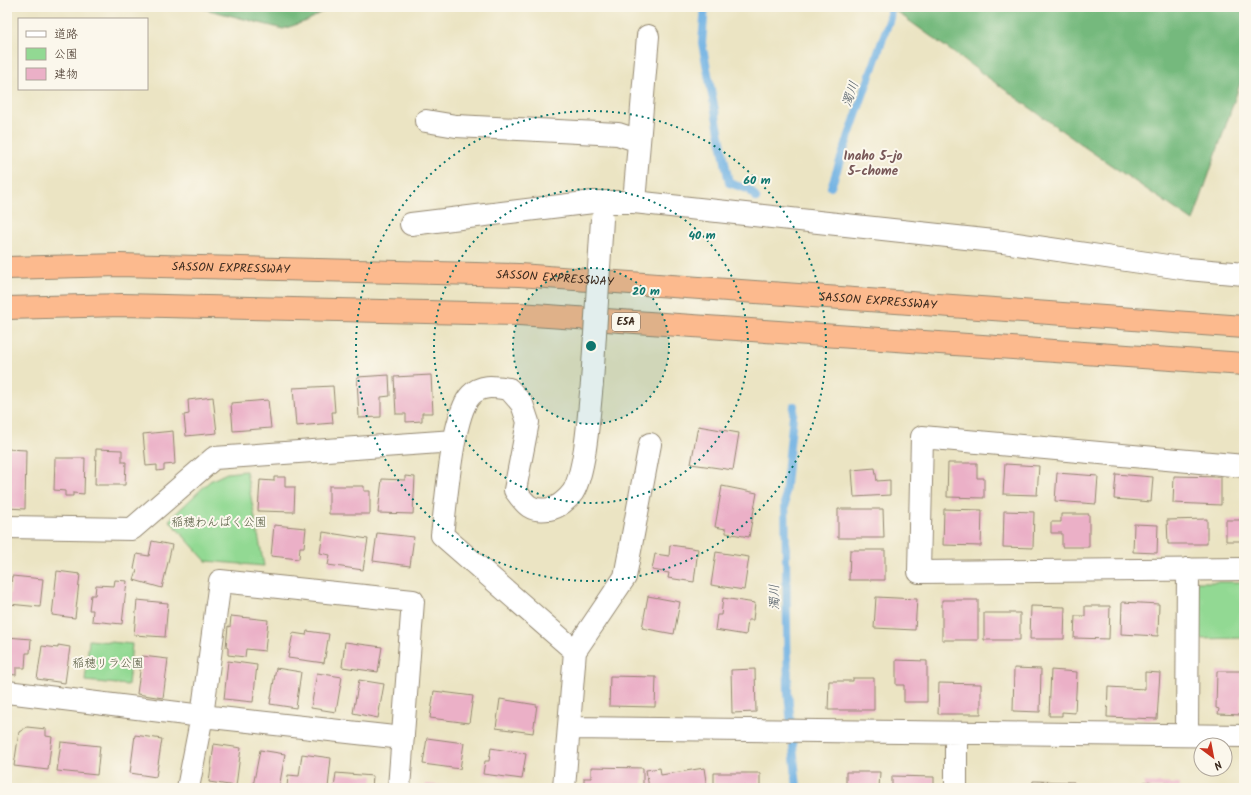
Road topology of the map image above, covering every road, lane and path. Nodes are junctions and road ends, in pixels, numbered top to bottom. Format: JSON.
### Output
{"nodes":[{"id":1,"x":648,"y":36,"type":"dead end"},
{"id":2,"x":426,"y":121,"type":"dead end"},
{"id":3,"x":639,"y":141,"type":"junction"},
{"id":4,"x":634,"y":202,"type":"junction"},
{"id":5,"x":603,"y":211,"type":"junction"},
{"id":6,"x":412,"y":224,"type":"dead end"},
{"id":7,"x":7,"y":268,"type":"edge"},
{"id":8,"x":1244,"y":274,"type":"edge"},
{"id":9,"x":7,"y":308,"type":"edge"},
{"id":10,"x":1244,"y":327,"type":"edge"},
{"id":11,"x":1244,"y":364,"type":"edge"},
{"id":12,"x":454,"y":441,"type":"junction"},
{"id":13,"x":650,"y":444,"type":"dead end"},
{"id":14,"x":1244,"y":466,"type":"edge"},
{"id":15,"x":7,"y":527,"type":"edge"},
{"id":16,"x":1244,"y":569,"type":"edge"},
{"id":17,"x":1188,"y":570,"type":"junction"},
{"id":18,"x":575,"y":651,"type":"junction"},
{"id":19,"x":7,"y":692,"type":"edge"},
{"id":20,"x":202,"y":716,"type":"junction"},
{"id":21,"x":569,"y":728,"type":"junction"},
{"id":22,"x":956,"y":734,"type":"junction"},
{"id":23,"x":1187,"y":735,"type":"junction"},
{"id":24,"x":1244,"y":736,"type":"edge"},
{"id":25,"x":403,"y":738,"type":"junction"},
{"id":26,"x":188,"y":788,"type":"edge"},
{"id":27,"x":399,"y":788,"type":"edge"},
{"id":28,"x":564,"y":788,"type":"edge"},
{"id":29,"x":956,"y":788,"type":"edge"}],
"edges":[{"from":1,"to":3,"type":"street"},
{"from":2,"to":3,"type":"street"},
{"from":3,"to":4,"type":"street"},
{"from":4,"to":5,"type":"street"},
{"from":4,"to":8,"type":"street"},
{"from":5,"to":6,"type":"street"},
{"from":5,"to":12,"type":"street","bridge":true},
{"from":7,"to":10,"type":"highway","name":"SASSON EXPRESSWAY"},
{"from":9,"to":11,"type":"highway","number":"E5A"},
{"from":12,"to":15,"type":"street"},
{"from":12,"to":18,"type":"street"},
{"from":13,"to":18,"type":"street"},
{"from":14,"to":17,"type":"street"},
{"from":16,"to":17,"type":"street"},
{"from":17,"to":23,"type":"street"},
{"from":18,"to":21,"type":"street"},
{"from":19,"to":20,"type":"street"},
{"from":20,"to":25,"type":"street"},
{"from":20,"to":25,"type":"street"},
{"from":20,"to":26,"type":"street"},
{"from":21,"to":22,"type":"street"},
{"from":21,"to":28,"type":"street"},
{"from":22,"to":23,"type":"street"},
{"from":22,"to":29,"type":"street"},
{"from":23,"to":24,"type":"street"},
{"from":25,"to":27,"type":"street"}]}
